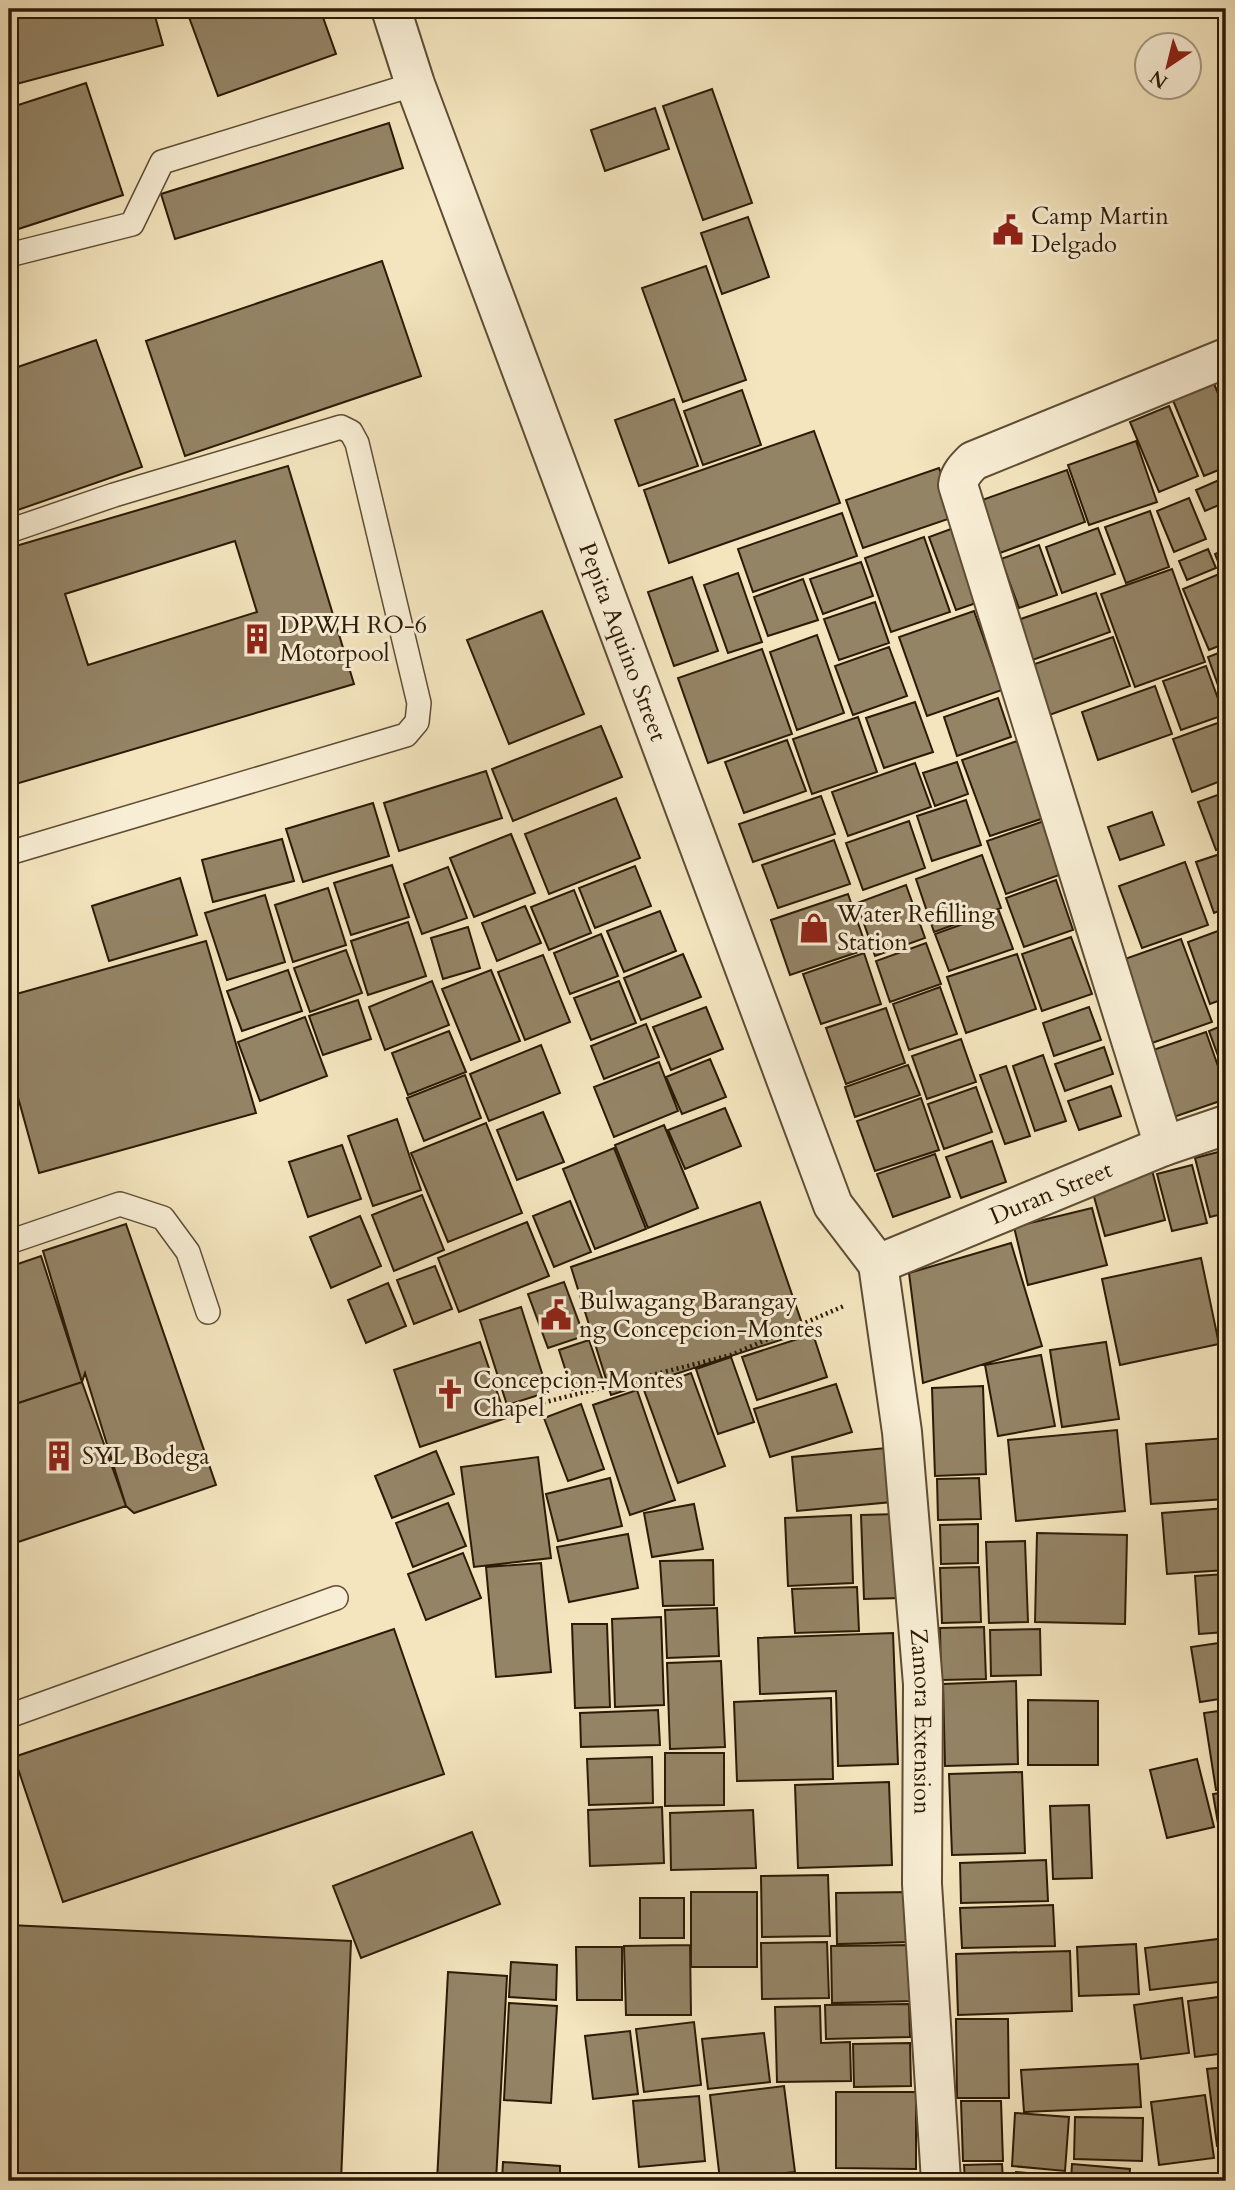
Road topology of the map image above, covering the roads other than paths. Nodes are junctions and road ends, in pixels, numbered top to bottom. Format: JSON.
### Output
{"nodes":[{"id":1,"x":391,"y":9,"type":"edge"},
{"id":2,"x":415,"y":85,"type":"junction"},
{"id":3,"x":9,"y":255,"type":"edge"},
{"id":4,"x":1226,"y":358,"type":"edge"},
{"id":5,"x":9,"y":531,"type":"edge"},
{"id":6,"x":9,"y":853,"type":"edge"},
{"id":7,"x":1226,"y":1125,"type":"edge"},
{"id":8,"x":1164,"y":1146,"type":"junction"},
{"id":9,"x":9,"y":1242,"type":"edge"},
{"id":10,"x":879,"y":1277,"type":"junction"},
{"id":11,"x":208,"y":1312,"type":"dead end"},
{"id":12,"x":336,"y":1598,"type":"dead end"},
{"id":13,"x":9,"y":1716,"type":"edge"},
{"id":14,"x":942,"y":2181,"type":"edge"}],
"edges":[{"from":1,"to":2,"type":"street","name":"Pepita Aquino Street"},
{"from":2,"to":3,"type":"lane"},
{"from":2,"to":10,"type":"street","name":"Pepita Aquino Street"},
{"from":4,"to":8,"type":"street"},
{"from":5,"to":6,"type":"lane"},
{"from":7,"to":8,"type":"street","name":"Duran Street"},
{"from":8,"to":10,"type":"street","name":"Duran Street"},
{"from":9,"to":11,"type":"lane"},
{"from":10,"to":14,"type":"street","name":"Zamora Extension"},
{"from":12,"to":13,"type":"lane"}]}
